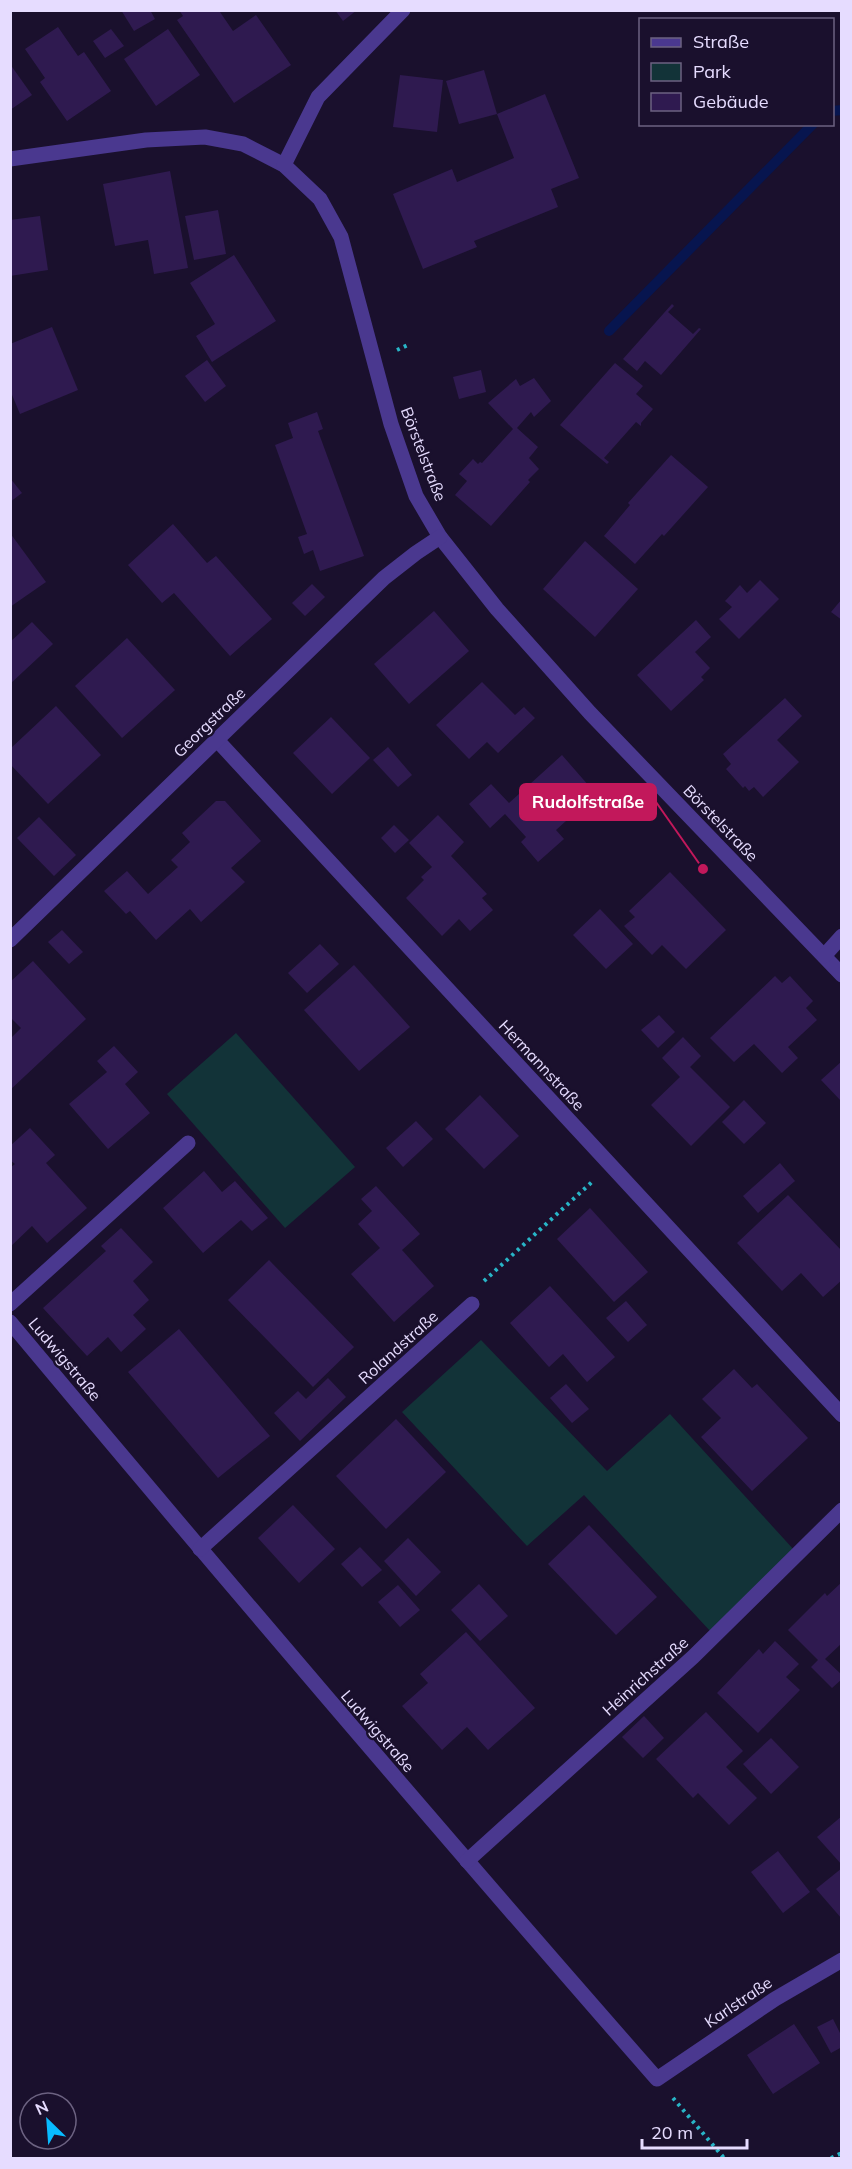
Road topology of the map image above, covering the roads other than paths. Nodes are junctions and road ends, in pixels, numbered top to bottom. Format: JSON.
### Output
{"nodes":[{"id":1,"x":403,"y":10,"type":"edge"},
{"id":2,"x":10,"y":159,"type":"edge"},
{"id":3,"x":284,"y":165,"type":"junction"},
{"id":4,"x":440,"y":537,"type":"junction"},
{"id":5,"x":217,"y":740,"type":"junction"},
{"id":6,"x":842,"y":936,"type":"edge"},
{"id":7,"x":10,"y":940,"type":"edge"},
{"id":8,"x":824,"y":956,"type":"junction"},
{"id":9,"x":842,"y":975,"type":"edge"},
{"id":10,"x":188,"y":1143,"type":"dead end"},
{"id":11,"x":10,"y":1304,"type":"edge"},
{"id":12,"x":472,"y":1304,"type":"road end"},
{"id":13,"x":10,"y":1322,"type":"edge"},
{"id":14,"x":842,"y":1415,"type":"edge"},
{"id":15,"x":842,"y":1510,"type":"edge"},
{"id":16,"x":200,"y":1549,"type":"junction"},
{"id":17,"x":466,"y":1862,"type":"junction"},
{"id":18,"x":842,"y":1960,"type":"edge"},
{"id":19,"x":657,"y":2079,"type":"joint"}],
"edges":[{"from":1,"to":3,"type":"street"},
{"from":2,"to":3,"type":"street","name":"Börstelstraße"},
{"from":3,"to":4,"type":"street","name":"Börstelstraße"},
{"from":4,"to":5,"type":"street","name":"Georgstraße"},
{"from":4,"to":8,"type":"street","name":"Börstelstraße"},
{"from":5,"to":7,"type":"street","name":"Georgstraße"},
{"from":5,"to":14,"type":"street","name":"Hermannstraße"},
{"from":6,"to":8,"type":"street"},
{"from":8,"to":9,"type":"street","name":"Börstelstraße"},
{"from":10,"to":11,"type":"street"},
{"from":12,"to":16,"type":"street","name":"Rolandstraße"},
{"from":13,"to":16,"type":"street","name":"Ludwigstraße"},
{"from":15,"to":17,"type":"street","name":"Heinrichstraße"},
{"from":16,"to":17,"type":"street","name":"Ludwigstraße"},
{"from":17,"to":19,"type":"street","name":"Ludwigstraße"},
{"from":18,"to":19,"type":"street","name":"Karlstraße"}]}
